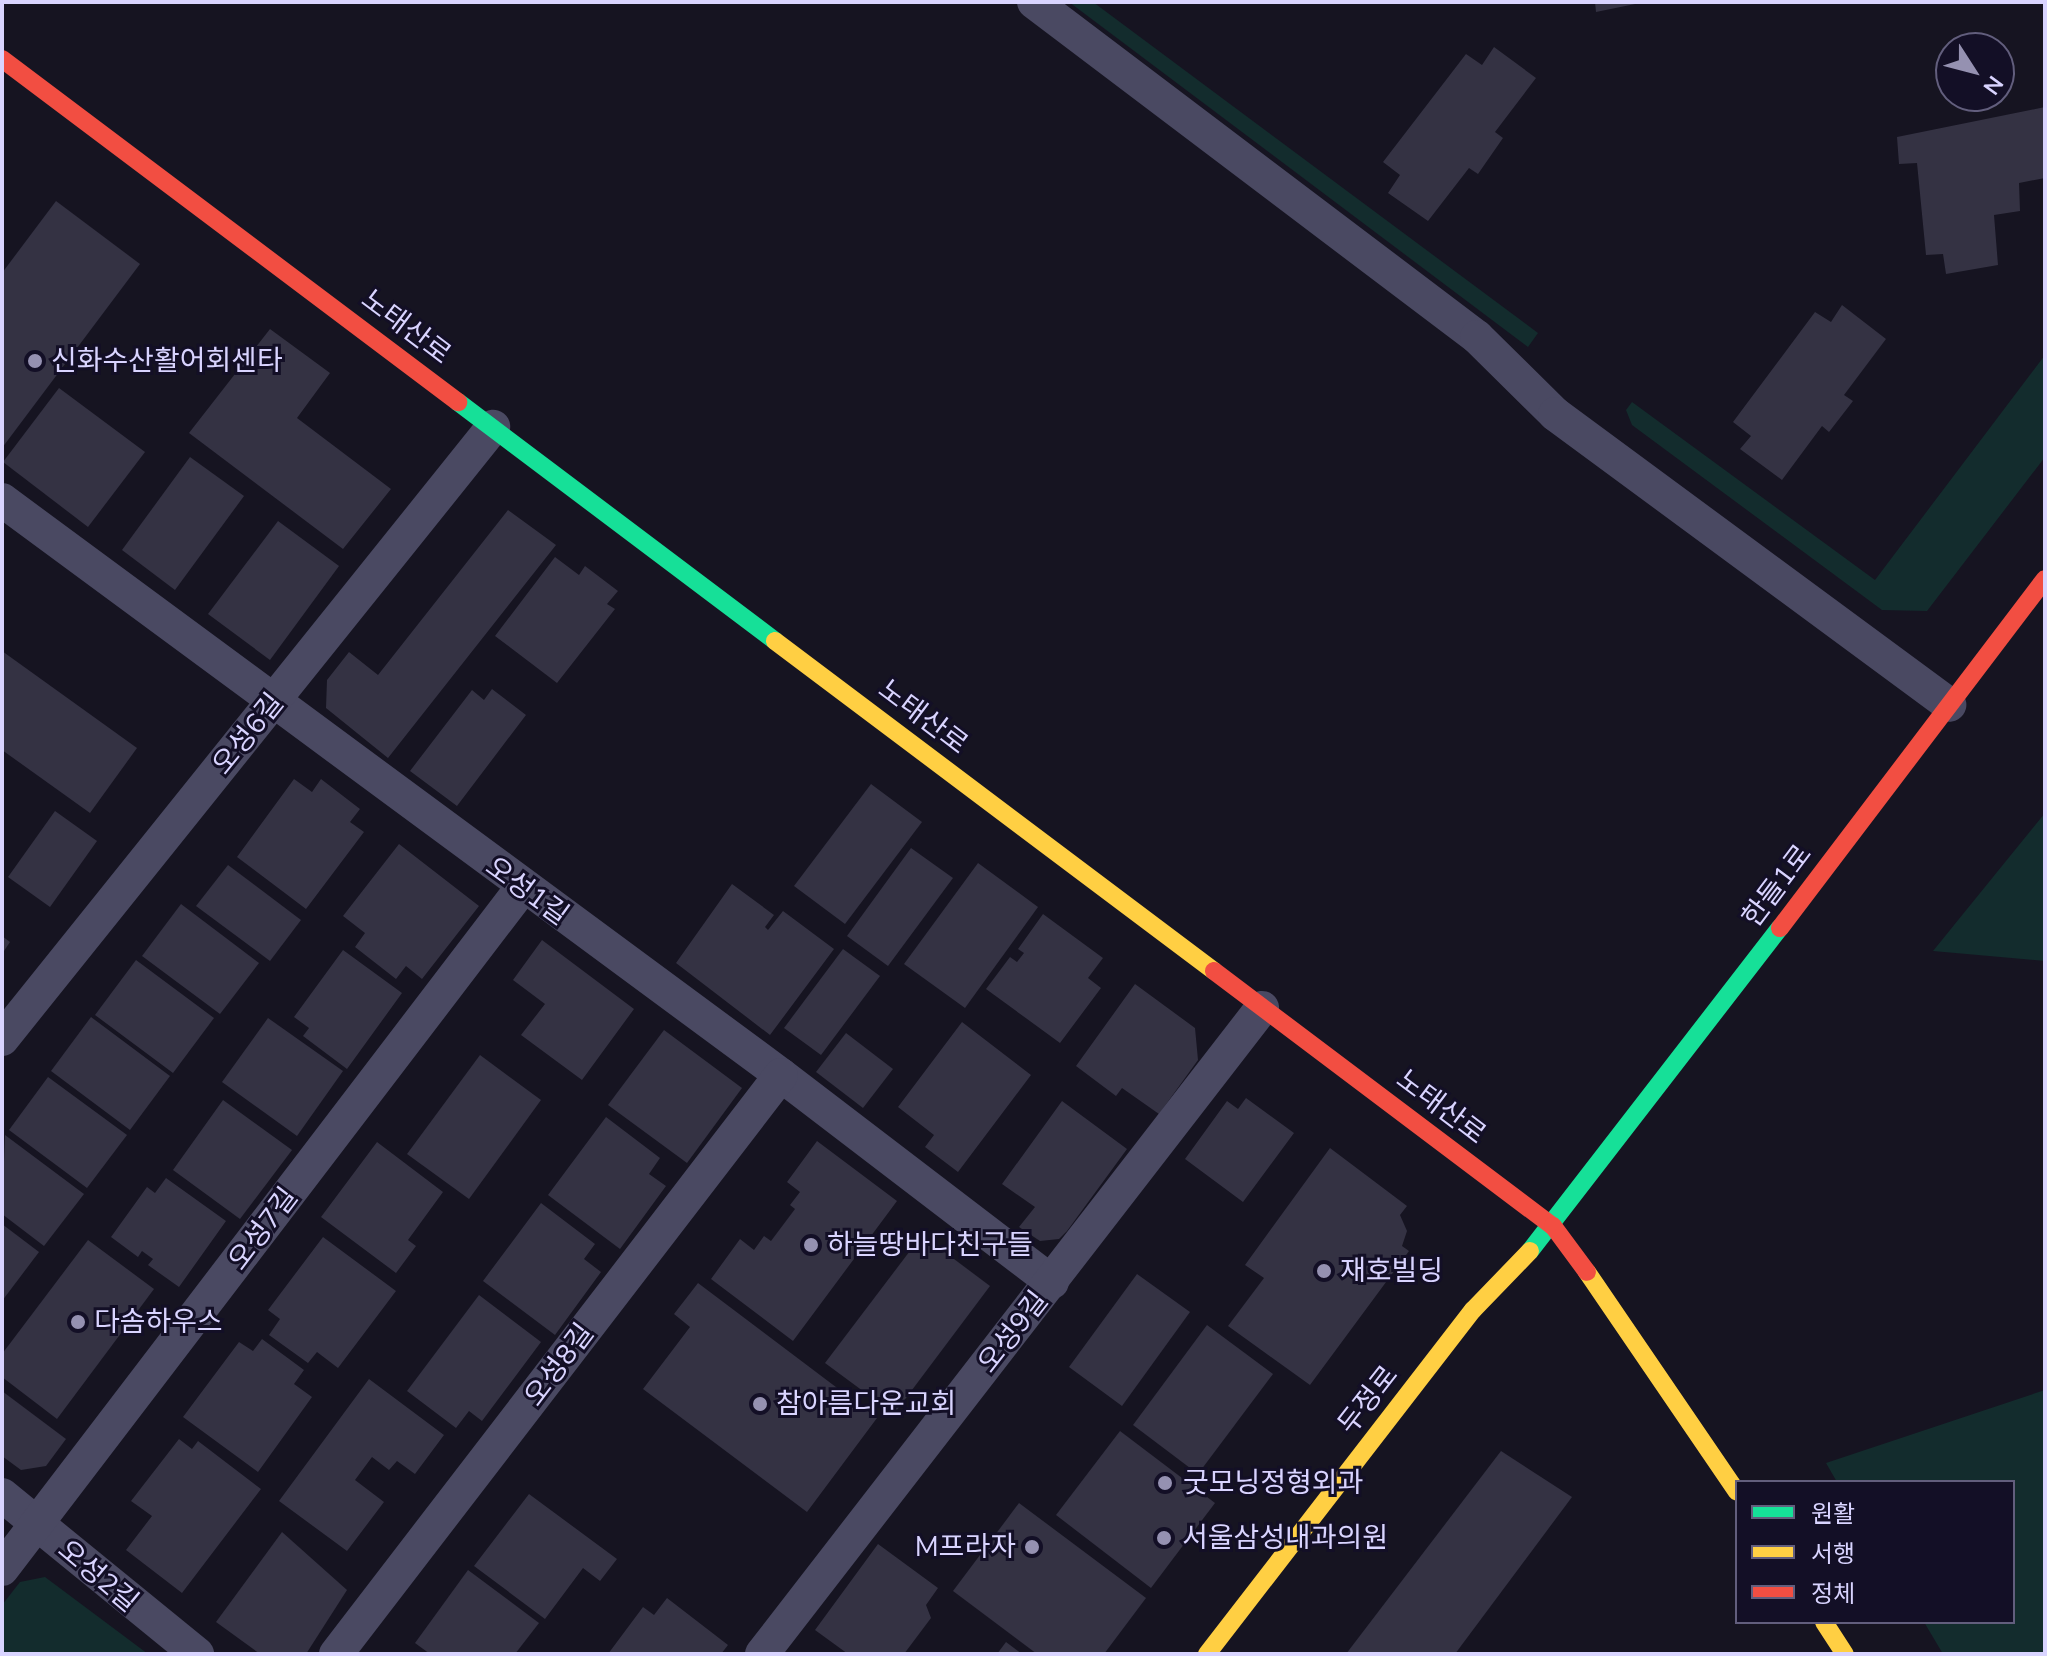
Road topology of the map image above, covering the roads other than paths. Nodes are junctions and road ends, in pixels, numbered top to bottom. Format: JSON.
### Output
{"nodes":[{"id":1,"x":1034,"y":2,"type":"edge"},
{"id":2,"x":2,"y":59,"type":"edge"},
{"id":3,"x":493,"y":427,"type":"junction"},
{"id":4,"x":2,"y":500,"type":"edge"},
{"id":5,"x":2045,"y":579,"type":"edge"},
{"id":6,"x":273,"y":703,"type":"junction"},
{"id":7,"x":1949,"y":705,"type":"junction"},
{"id":8,"x":522,"y":888,"type":"junction"},
{"id":9,"x":1262,"y":1008,"type":"junction"},
{"id":10,"x":2,"y":1039,"type":"edge"},
{"id":11,"x":781,"y":1075,"type":"junction"},
{"id":12,"x":1553,"y":1226,"type":"junction"},
{"id":13,"x":1052,"y":1282,"type":"junction"},
{"id":14,"x":1735,"y":1489,"type":"edge"},
{"id":15,"x":2,"y":1495,"type":"edge"},
{"id":16,"x":40,"y":1523,"type":"junction"},
{"id":17,"x":2,"y":1569,"type":"edge"},
{"id":18,"x":1825,"y":1624,"type":"edge"},
{"id":19,"x":197,"y":1654,"type":"edge"},
{"id":20,"x":336,"y":1654,"type":"edge"},
{"id":21,"x":762,"y":1654,"type":"edge"},
{"id":22,"x":1207,"y":1654,"type":"edge"},
{"id":23,"x":1845,"y":1654,"type":"edge"}],
"edges":[{"from":1,"to":7,"type":"street"},
{"from":2,"to":3,"type":"street","name":"노태산로"},
{"from":3,"to":6,"type":"street","name":"오성6길"},
{"from":3,"to":9,"type":"street","name":"노태산로"},
{"from":4,"to":6,"type":"street","name":"오성1길"},
{"from":5,"to":7,"type":"street","name":"한들1로"},
{"from":6,"to":8,"type":"street","name":"오성1길"},
{"from":6,"to":10,"type":"street","name":"오성6길"},
{"from":7,"to":12,"type":"street","name":"한들1로"},
{"from":8,"to":11,"type":"street","name":"오성1길"},
{"from":8,"to":16,"type":"street","name":"오성7길"},
{"from":9,"to":12,"type":"street","name":"노태산로"},
{"from":9,"to":13,"type":"street","name":"오성9길"},
{"from":11,"to":13,"type":"street","name":"오성1길"},
{"from":11,"to":20,"type":"street","name":"오성8길"},
{"from":12,"to":14,"type":"street","name":"노태산로"},
{"from":12,"to":22,"type":"street","name":"두정로"},
{"from":13,"to":21,"type":"street","name":"오성9길"},
{"from":15,"to":16,"type":"street","name":"오성2길"},
{"from":16,"to":17,"type":"street","name":"오성7길"},
{"from":16,"to":19,"type":"street","name":"오성2길"},
{"from":18,"to":23,"type":"street"}]}
